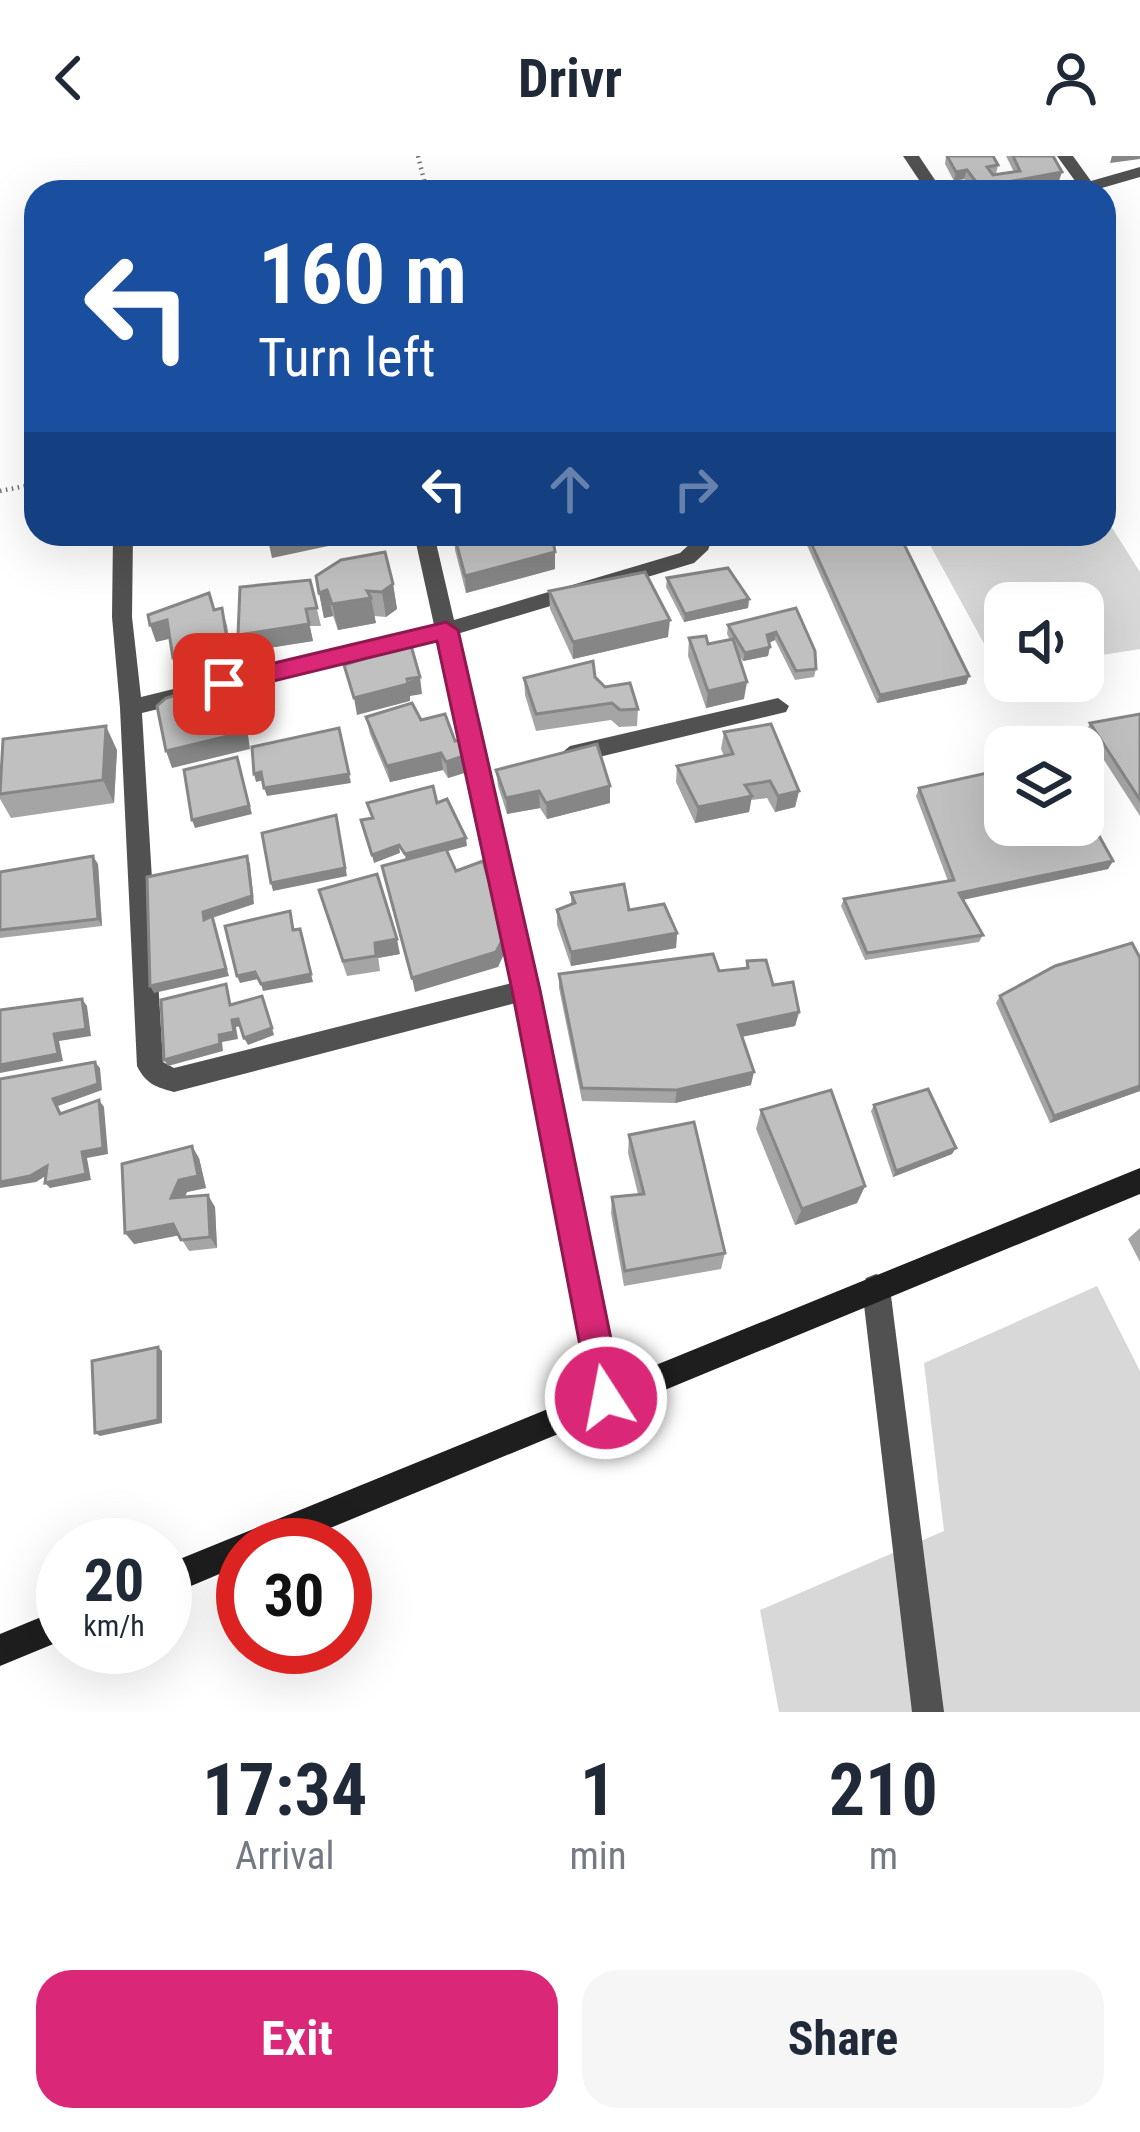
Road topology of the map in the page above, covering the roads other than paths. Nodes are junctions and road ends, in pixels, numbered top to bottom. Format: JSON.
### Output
{"nodes":[{"id":1,"x":123,"y":546,"type":"edge"},
{"id":2,"x":427,"y":546,"type":"edge"},
{"id":3,"x":696,"y":546,"type":"edge"},
{"id":4,"x":446,"y":630,"type":"junction"},
{"id":5,"x":778,"y":706,"type":"dead end"},
{"id":6,"x":131,"y":708,"type":"junction"},
{"id":7,"x":549,"y":760,"type":"edge"},
{"id":8,"x":526,"y":990,"type":"junction"},
{"id":9,"x":1140,"y":1181,"type":"edge"},
{"id":10,"x":876,"y":1288,"type":"junction"},
{"id":11,"x":606,"y":1398,"type":"junction"},
{"id":12,"x":317,"y":1518,"type":"edge"},
{"id":13,"x":36,"y":1635,"type":"edge"},
{"id":14,"x":0,"y":1650,"type":"edge"},
{"id":15,"x":928,"y":1712,"type":"edge"}],
"edges":[{"from":1,"to":6,"type":"street"},
{"from":2,"to":4,"type":"street"},
{"from":3,"to":4,"type":"street"},
{"from":4,"to":6,"type":"street"},
{"from":4,"to":8,"type":"street"},
{"from":5,"to":7,"type":"street"},
{"from":6,"to":8,"type":"street"},
{"from":8,"to":11,"type":"street"},
{"from":9,"to":10,"type":"main road"},
{"from":10,"to":11,"type":"main road"},
{"from":10,"to":15,"type":"street"},
{"from":11,"to":12,"type":"main road"},
{"from":13,"to":14,"type":"main road"}]}
